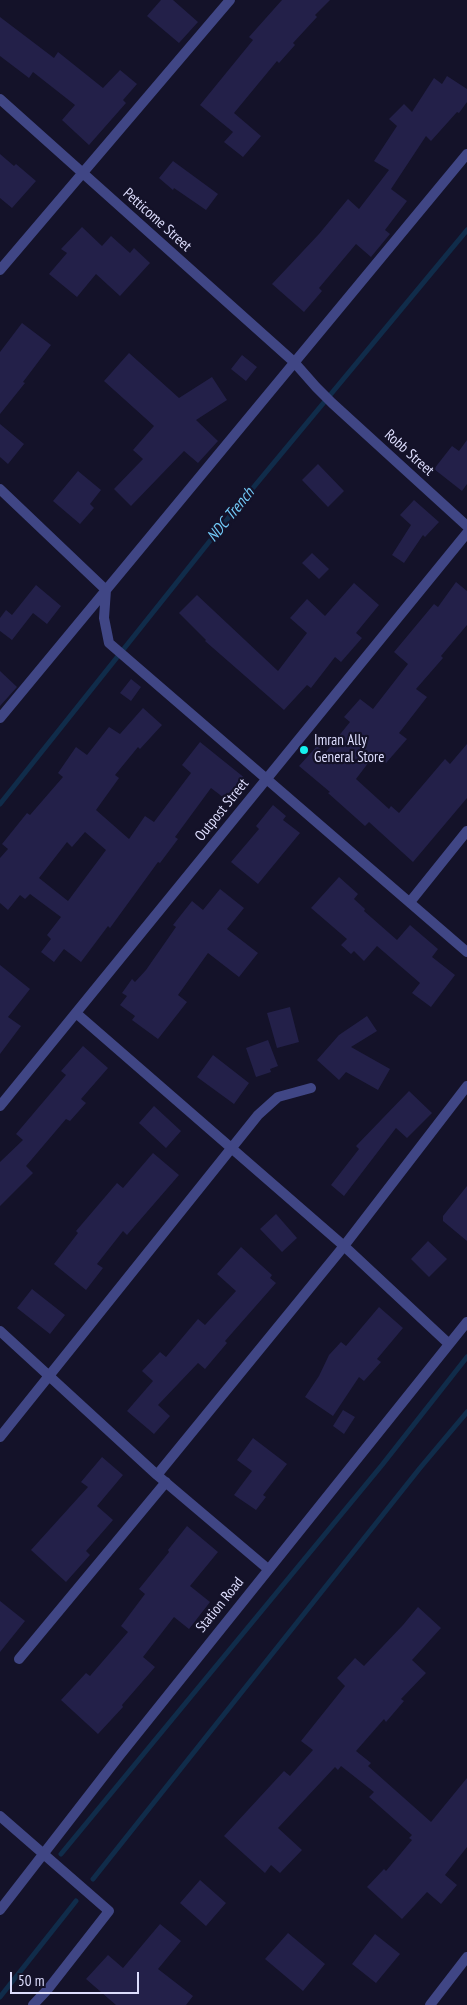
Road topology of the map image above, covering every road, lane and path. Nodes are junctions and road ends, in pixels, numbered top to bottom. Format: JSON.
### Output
{"nodes":[{"id":1,"x":226,"y":2,"type":"edge"},
{"id":2,"x":0,"y":99,"type":"edge"},
{"id":3,"x":467,"y":154,"type":"edge"},
{"id":4,"x":83,"y":173,"type":"junction"},
{"id":5,"x":0,"y":270,"type":"edge"},
{"id":6,"x":294,"y":362,"type":"junction"},
{"id":7,"x":316,"y":387,"type":"joint"},
{"id":8,"x":0,"y":489,"type":"edge"},
{"id":9,"x":467,"y":526,"type":"edge"},
{"id":10,"x":467,"y":533,"type":"edge"},
{"id":11,"x":106,"y":590,"type":"junction"},
{"id":12,"x":0,"y":718,"type":"edge"},
{"id":13,"x":266,"y":779,"type":"junction"},
{"id":14,"x":467,"y":831,"type":"edge"},
{"id":15,"x":410,"y":902,"type":"junction"},
{"id":16,"x":467,"y":952,"type":"edge"},
{"id":17,"x":76,"y":1013,"type":"junction"},
{"id":18,"x":467,"y":1086,"type":"edge"},
{"id":19,"x":311,"y":1088,"type":"dead end"},
{"id":20,"x":0,"y":1106,"type":"edge"},
{"id":21,"x":233,"y":1147,"type":"junction"},
{"id":22,"x":344,"y":1246,"type":"junction"},
{"id":23,"x":467,"y":1322,"type":"edge"},
{"id":24,"x":0,"y":1331,"type":"edge"},
{"id":25,"x":449,"y":1344,"type":"junction"},
{"id":26,"x":49,"y":1374,"type":"junction"},
{"id":27,"x":0,"y":1437,"type":"edge"},
{"id":28,"x":157,"y":1474,"type":"junction"},
{"id":29,"x":166,"y":1482,"type":"junction"},
{"id":30,"x":268,"y":1569,"type":"junction"},
{"id":31,"x":19,"y":1660,"type":"dead end"},
{"id":32,"x":0,"y":1816,"type":"edge"},
{"id":33,"x":44,"y":1854,"type":"junction"},
{"id":34,"x":0,"y":1910,"type":"edge"},
{"id":35,"x":467,"y":1958,"type":"edge"},
{"id":36,"x":34,"y":2005,"type":"edge"},
{"id":37,"x":430,"y":2005,"type":"edge"}],
"edges":[{"from":1,"to":4,"type":"street"},
{"from":2,"to":4,"type":"street","name":"Petticome Street"},
{"from":3,"to":6,"type":"street"},
{"from":4,"to":5,"type":"street"},
{"from":4,"to":6,"type":"street","name":"Petticome Street"},
{"from":6,"to":7,"type":"street","name":"Petticome Street"},
{"from":6,"to":11,"type":"street"},
{"from":7,"to":9,"type":"street","name":"Robb Street"},
{"from":8,"to":11,"type":"street"},
{"from":10,"to":13,"type":"street","name":"Outpost Street"},
{"from":11,"to":12,"type":"street"},
{"from":11,"to":13,"type":"street"},
{"from":13,"to":15,"type":"street"},
{"from":13,"to":17,"type":"street","name":"Outpost Street"},
{"from":14,"to":15,"type":"street"},
{"from":15,"to":16,"type":"street"},
{"from":17,"to":20,"type":"street","name":"Outpost Street"},
{"from":17,"to":21,"type":"street"},
{"from":18,"to":22,"type":"street"},
{"from":19,"to":21,"type":"street"},
{"from":21,"to":22,"type":"street"},
{"from":21,"to":26,"type":"street"},
{"from":22,"to":25,"type":"street"},
{"from":22,"to":28,"type":"street"},
{"from":23,"to":25,"type":"street","name":"Station Road"},
{"from":24,"to":26,"type":"street"},
{"from":25,"to":30,"type":"street","name":"Station Road"},
{"from":26,"to":27,"type":"street"},
{"from":26,"to":28,"type":"street"},
{"from":28,"to":29,"type":"street"},
{"from":29,"to":30,"type":"street"},
{"from":29,"to":31,"type":"street"},
{"from":30,"to":33,"type":"street","name":"Station Road"},
{"from":32,"to":33,"type":"street"},
{"from":33,"to":34,"type":"street","name":"Station Road"},
{"from":33,"to":36,"type":"street"},
{"from":35,"to":37,"type":"street"}]}
